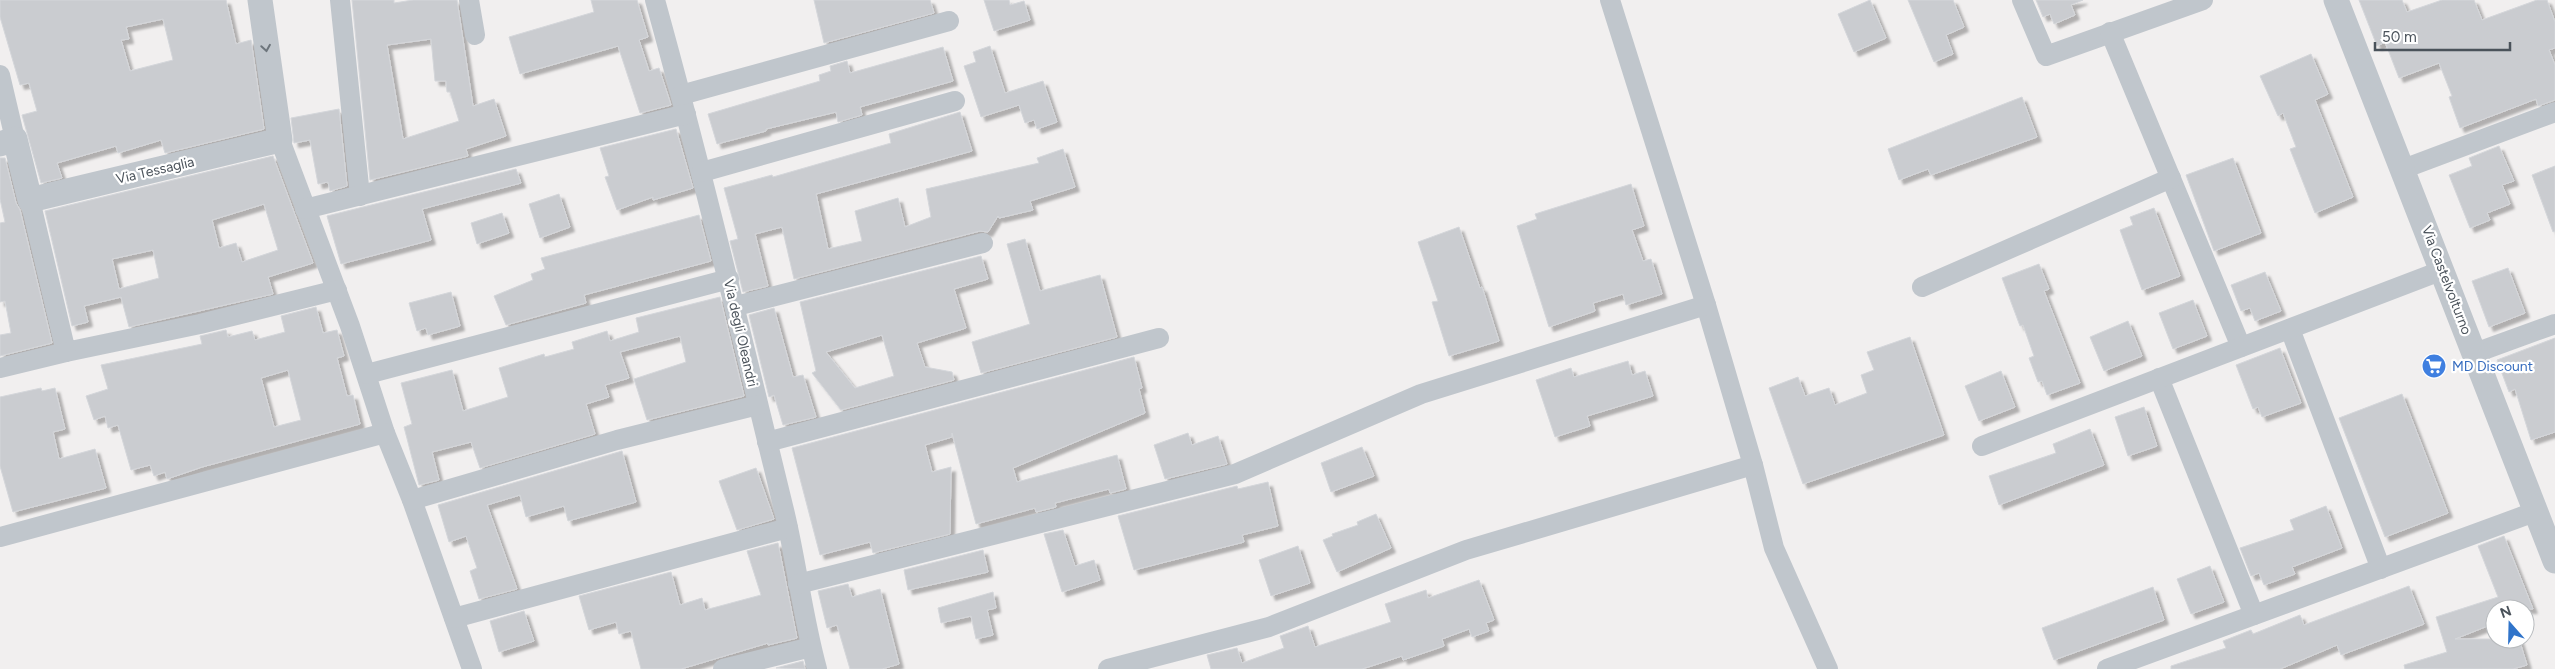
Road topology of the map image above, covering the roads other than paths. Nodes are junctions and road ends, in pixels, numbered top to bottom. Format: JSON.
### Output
{"nodes":[{"id":1,"x":260,"y":0,"type":"edge"},
{"id":2,"x":340,"y":0,"type":"edge"},
{"id":3,"x":469,"y":0,"type":"edge"},
{"id":4,"x":655,"y":0,"type":"edge"},
{"id":5,"x":1610,"y":0,"type":"edge"},
{"id":6,"x":2022,"y":0,"type":"edge"},
{"id":7,"x":2203,"y":0,"type":"edge"},
{"id":8,"x":2336,"y":0,"type":"edge"},
{"id":9,"x":949,"y":22,"type":"dead end"},
{"id":10,"x":2110,"y":32,"type":"junction"},
{"id":11,"x":475,"y":35,"type":"dead end"},
{"id":12,"x":0,"y":75,"type":"edge"},
{"id":13,"x":955,"y":101,"type":"dead end"},
{"id":14,"x":683,"y":105,"type":"junction"},
{"id":15,"x":2555,"y":112,"type":"edge"},
{"id":16,"x":280,"y":140,"type":"junction"},
{"id":17,"x":8,"y":141,"type":"edge"},
{"id":18,"x":2403,"y":169,"type":"junction"},
{"id":19,"x":702,"y":172,"type":"junction"},
{"id":20,"x":2171,"y":178,"type":"junction"},
{"id":21,"x":360,"y":196,"type":"junction"},
{"id":22,"x":30,"y":200,"type":"junction"},
{"id":23,"x":305,"y":209,"type":"junction"},
{"id":24,"x":983,"y":242,"type":"dead end"},
{"id":25,"x":2442,"y":270,"type":"junction"},
{"id":26,"x":729,"y":279,"type":"junction"},
{"id":27,"x":1922,"y":287,"type":"dead end"},
{"id":28,"x":337,"y":290,"type":"junction"},
{"id":29,"x":1706,"y":305,"type":"junction"},
{"id":30,"x":736,"y":306,"type":"junction"},
{"id":31,"x":2555,"y":324,"type":"edge"},
{"id":32,"x":2290,"y":329,"type":"junction"},
{"id":33,"x":1159,"y":338,"type":"dead end"},
{"id":34,"x":2242,"y":347,"type":"junction"},
{"id":35,"x":66,"y":352,"type":"junction"},
{"id":36,"x":2475,"y":354,"type":"junction"},
{"id":37,"x":0,"y":368,"type":"edge"},
{"id":38,"x":367,"y":374,"type":"junction"},
{"id":39,"x":2159,"y":378,"type":"junction"},
{"id":40,"x":758,"y":405,"type":"junction"},
{"id":41,"x":385,"y":433,"type":"junction"},
{"id":42,"x":767,"y":442,"type":"junction"},
{"id":43,"x":1982,"y":446,"type":"dead end"},
{"id":44,"x":1753,"y":465,"type":"junction"},
{"id":45,"x":412,"y":500,"type":"junction"},
{"id":46,"x":2537,"y":511,"type":"junction"},
{"id":47,"x":788,"y":528,"type":"junction"},
{"id":48,"x":0,"y":537,"type":"edge"},
{"id":49,"x":2555,"y":561,"type":"edge"},
{"id":50,"x":2381,"y":569,"type":"junction"},
{"id":51,"x":798,"y":584,"type":"junction"},
{"id":52,"x":2254,"y":615,"type":"junction"},
{"id":53,"x":454,"y":618,"type":"junction"},
{"id":54,"x":811,"y":647,"type":"junction"},
{"id":55,"x":465,"y":667,"type":"edge"},
{"id":56,"x":723,"y":669,"type":"edge"},
{"id":57,"x":817,"y":669,"type":"edge"},
{"id":58,"x":1108,"y":669,"type":"edge"},
{"id":59,"x":1828,"y":669,"type":"edge"},
{"id":60,"x":2107,"y":669,"type":"edge"}],
"edges":[{"from":1,"to":16,"type":"street","one_way":true},
{"from":2,"to":21,"type":"street"},
{"from":3,"to":11,"type":"street"},
{"from":4,"to":14,"type":"street","name":"Via degli Oleandri"},
{"from":5,"to":29,"type":"street"},
{"from":6,"to":10,"type":"street"},
{"from":7,"to":10,"type":"street"},
{"from":8,"to":18,"type":"street","name":"Via Castelvolturno"},
{"from":9,"to":14,"type":"street"},
{"from":10,"to":20,"type":"street"},
{"from":12,"to":17,"type":"street"},
{"from":13,"to":19,"type":"street"},
{"from":14,"to":19,"type":"street","name":"Via degli Oleandri"},
{"from":14,"to":21,"type":"street"},
{"from":15,"to":18,"type":"street"},
{"from":16,"to":22,"type":"street","name":"Via Tessaglia"},
{"from":16,"to":23,"type":"street"},
{"from":17,"to":22,"type":"street"},
{"from":18,"to":25,"type":"street","name":"Via Castelvolturno"},
{"from":19,"to":26,"type":"street","name":"Via degli Oleandri"},
{"from":20,"to":27,"type":"street"},
{"from":20,"to":34,"type":"street"},
{"from":21,"to":23,"type":"street"},
{"from":22,"to":35,"type":"street"},
{"from":23,"to":28,"type":"street"},
{"from":24,"to":30,"type":"street"},
{"from":25,"to":32,"type":"street"},
{"from":25,"to":36,"type":"street","name":"Via Castelvolturno"},
{"from":26,"to":30,"type":"street","name":"Via degli Oleandri"},
{"from":26,"to":38,"type":"street"},
{"from":28,"to":35,"type":"street"},
{"from":28,"to":38,"type":"street"},
{"from":29,"to":44,"type":"street"},
{"from":29,"to":51,"type":"street"},
{"from":30,"to":40,"type":"street","name":"Via degli Oleandri"},
{"from":31,"to":36,"type":"street"},
{"from":32,"to":34,"type":"street"},
{"from":32,"to":50,"type":"street"},
{"from":33,"to":42,"type":"street"},
{"from":34,"to":39,"type":"street"},
{"from":35,"to":37,"type":"street"},
{"from":36,"to":46,"type":"street","name":"Via Castelvolturno"},
{"from":38,"to":41,"type":"street"},
{"from":39,"to":43,"type":"street"},
{"from":39,"to":52,"type":"street"},
{"from":40,"to":42,"type":"street","name":"Via degli Oleandri"},
{"from":40,"to":45,"type":"street"},
{"from":41,"to":45,"type":"street"},
{"from":41,"to":48,"type":"street"},
{"from":42,"to":47,"type":"street","name":"Via degli Oleandri"},
{"from":44,"to":58,"type":"street"},
{"from":44,"to":59,"type":"street"},
{"from":45,"to":53,"type":"street"},
{"from":46,"to":49,"type":"street","name":"Via Castelvolturno"},
{"from":46,"to":50,"type":"street"},
{"from":47,"to":51,"type":"street","name":"Via degli Oleandri"},
{"from":47,"to":53,"type":"street"},
{"from":50,"to":52,"type":"street"},
{"from":51,"to":54,"type":"street","name":"Via degli Oleandri"},
{"from":52,"to":60,"type":"street"},
{"from":53,"to":55,"type":"street"},
{"from":54,"to":56,"type":"street"},
{"from":54,"to":57,"type":"street","name":"Via degli Oleandri"}]}
